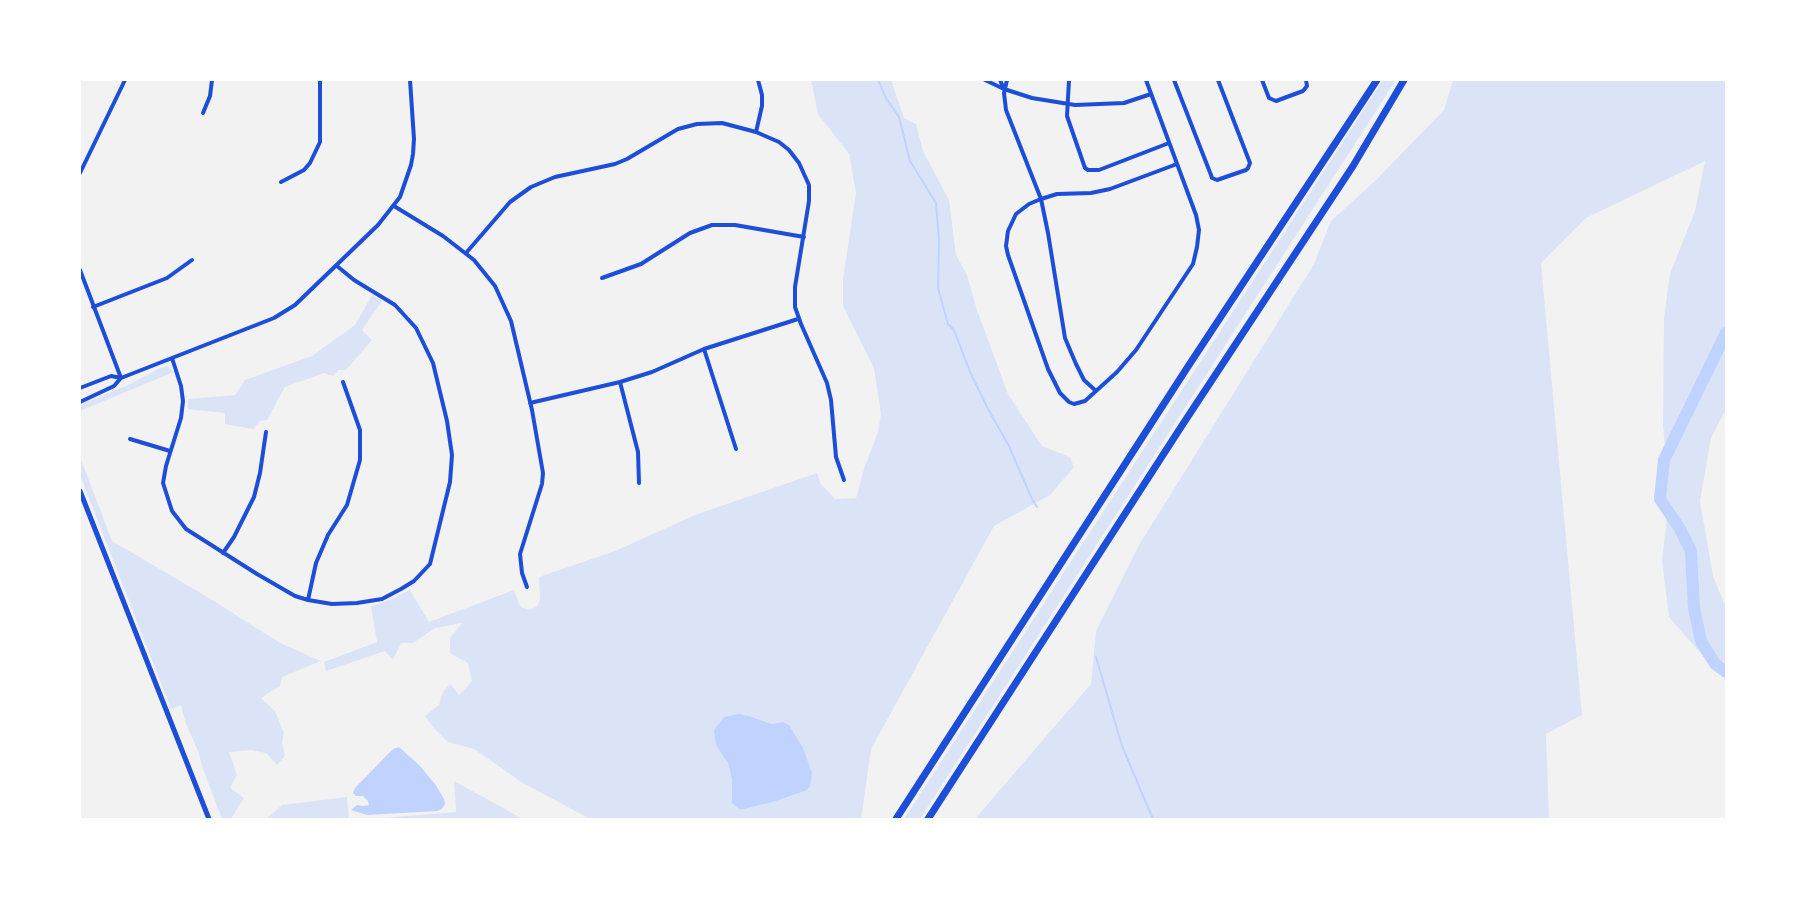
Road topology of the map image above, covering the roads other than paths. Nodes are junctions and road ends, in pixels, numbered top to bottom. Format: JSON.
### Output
{"nodes":[{"id":1,"x":126,"y":80,"type":"edge"},
{"id":2,"x":212,"y":80,"type":"edge"},
{"id":3,"x":320,"y":80,"type":"edge"},
{"id":4,"x":410,"y":80,"type":"edge"},
{"id":5,"x":758,"y":80,"type":"edge"},
{"id":6,"x":985,"y":80,"type":"edge"},
{"id":7,"x":1000,"y":80,"type":"edge"},
{"id":8,"x":1007,"y":80,"type":"edge"},
{"id":9,"x":1069,"y":80,"type":"edge"},
{"id":10,"x":1146,"y":80,"type":"edge"},
{"id":11,"x":1174,"y":80,"type":"edge"},
{"id":12,"x":1218,"y":80,"type":"edge"},
{"id":13,"x":1262,"y":80,"type":"edge"},
{"id":14,"x":1306,"y":80,"type":"edge"},
{"id":15,"x":1376,"y":80,"type":"edge"},
{"id":16,"x":1404,"y":80,"type":"edge"},
{"id":17,"x":1004,"y":89,"type":"junction"},
{"id":18,"x":1151,"y":94,"type":"junction"},
{"id":19,"x":1067,"y":104,"type":"junction"},
{"id":20,"x":203,"y":113,"type":"dead end"},
{"id":21,"x":756,"y":132,"type":"junction"},
{"id":22,"x":1170,"y":143,"type":"junction"},
{"id":23,"x":1177,"y":164,"type":"junction"},
{"id":24,"x":80,"y":172,"type":"edge"},
{"id":25,"x":281,"y":182,"type":"dead end"},
{"id":26,"x":1040,"y":199,"type":"junction"},
{"id":27,"x":394,"y":206,"type":"junction"},
{"id":28,"x":804,"y":237,"type":"junction"},
{"id":29,"x":466,"y":253,"type":"junction"},
{"id":30,"x":192,"y":260,"type":"dead end"},
{"id":31,"x":337,"y":266,"type":"junction"},
{"id":32,"x":80,"y":270,"type":"edge"},
{"id":33,"x":602,"y":278,"type":"dead end"},
{"id":34,"x":94,"y":307,"type":"junction"},
{"id":35,"x":798,"y":318,"type":"junction"},
{"id":36,"x":704,"y":349,"type":"junction"},
{"id":37,"x":172,"y":358,"type":"junction"},
{"id":38,"x":121,"y":378,"type":"junction"},
{"id":39,"x":343,"y":382,"type":"dead end"},
{"id":40,"x":620,"y":382,"type":"junction"},
{"id":41,"x":80,"y":388,"type":"edge"},
{"id":42,"x":1096,"y":391,"type":"junction"},
{"id":43,"x":80,"y":402,"type":"edge"},
{"id":44,"x":530,"y":403,"type":"junction"},
{"id":45,"x":266,"y":432,"type":"dead end"},
{"id":46,"x":130,"y":439,"type":"dead end"},
{"id":47,"x":736,"y":449,"type":"dead end"},
{"id":48,"x":170,"y":451,"type":"junction"},
{"id":49,"x":844,"y":480,"type":"dead end"},
{"id":50,"x":639,"y":484,"type":"dead end"},
{"id":51,"x":80,"y":491,"type":"edge"},
{"id":52,"x":223,"y":553,"type":"junction"},
{"id":53,"x":527,"y":587,"type":"dead end"},
{"id":54,"x":308,"y":600,"type":"junction"},
{"id":55,"x":209,"y":819,"type":"edge"},
{"id":56,"x":896,"y":819,"type":"edge"},
{"id":57,"x":928,"y":819,"type":"edge"}],
"edges":[{"from":1,"to":24,"type":"street"},
{"from":2,"to":20,"type":"street"},
{"from":3,"to":25,"type":"street"},
{"from":4,"to":27,"type":"street"},
{"from":5,"to":21,"type":"street"},
{"from":6,"to":17,"type":"street"},
{"from":7,"to":17,"type":"street"},
{"from":8,"to":17,"type":"street"},
{"from":9,"to":19,"type":"street"},
{"from":10,"to":18,"type":"street"},
{"from":11,"to":12,"type":"street"},
{"from":13,"to":14,"type":"street"},
{"from":15,"to":56,"type":"highway"},
{"from":16,"to":57,"type":"highway"},
{"from":17,"to":19,"type":"street"},
{"from":17,"to":26,"type":"street"},
{"from":18,"to":19,"type":"street"},
{"from":18,"to":22,"type":"street"},
{"from":19,"to":22,"type":"street"},
{"from":21,"to":28,"type":"street"},
{"from":21,"to":29,"type":"street"},
{"from":22,"to":23,"type":"street"},
{"from":23,"to":26,"type":"street"},
{"from":23,"to":42,"type":"street"},
{"from":26,"to":42,"type":"street"},
{"from":26,"to":42,"type":"street"},
{"from":27,"to":29,"type":"street"},
{"from":27,"to":31,"type":"street"},
{"from":28,"to":33,"type":"street"},
{"from":28,"to":35,"type":"street"},
{"from":29,"to":44,"type":"street"},
{"from":30,"to":34,"type":"street"},
{"from":31,"to":37,"type":"street"},
{"from":31,"to":54,"type":"street"},
{"from":32,"to":34,"type":"street"},
{"from":34,"to":38,"type":"street"},
{"from":35,"to":36,"type":"street"},
{"from":35,"to":49,"type":"street"},
{"from":36,"to":40,"type":"street"},
{"from":36,"to":47,"type":"street"},
{"from":37,"to":38,"type":"street"},
{"from":37,"to":48,"type":"street"},
{"from":38,"to":41,"type":"street"},
{"from":38,"to":43,"type":"street"},
{"from":39,"to":54,"type":"street"},
{"from":40,"to":44,"type":"street"},
{"from":40,"to":50,"type":"street"},
{"from":44,"to":53,"type":"street"},
{"from":45,"to":52,"type":"street"},
{"from":46,"to":48,"type":"street"},
{"from":48,"to":52,"type":"street"},
{"from":51,"to":55,"type":"main road"},
{"from":52,"to":54,"type":"street"}]}
